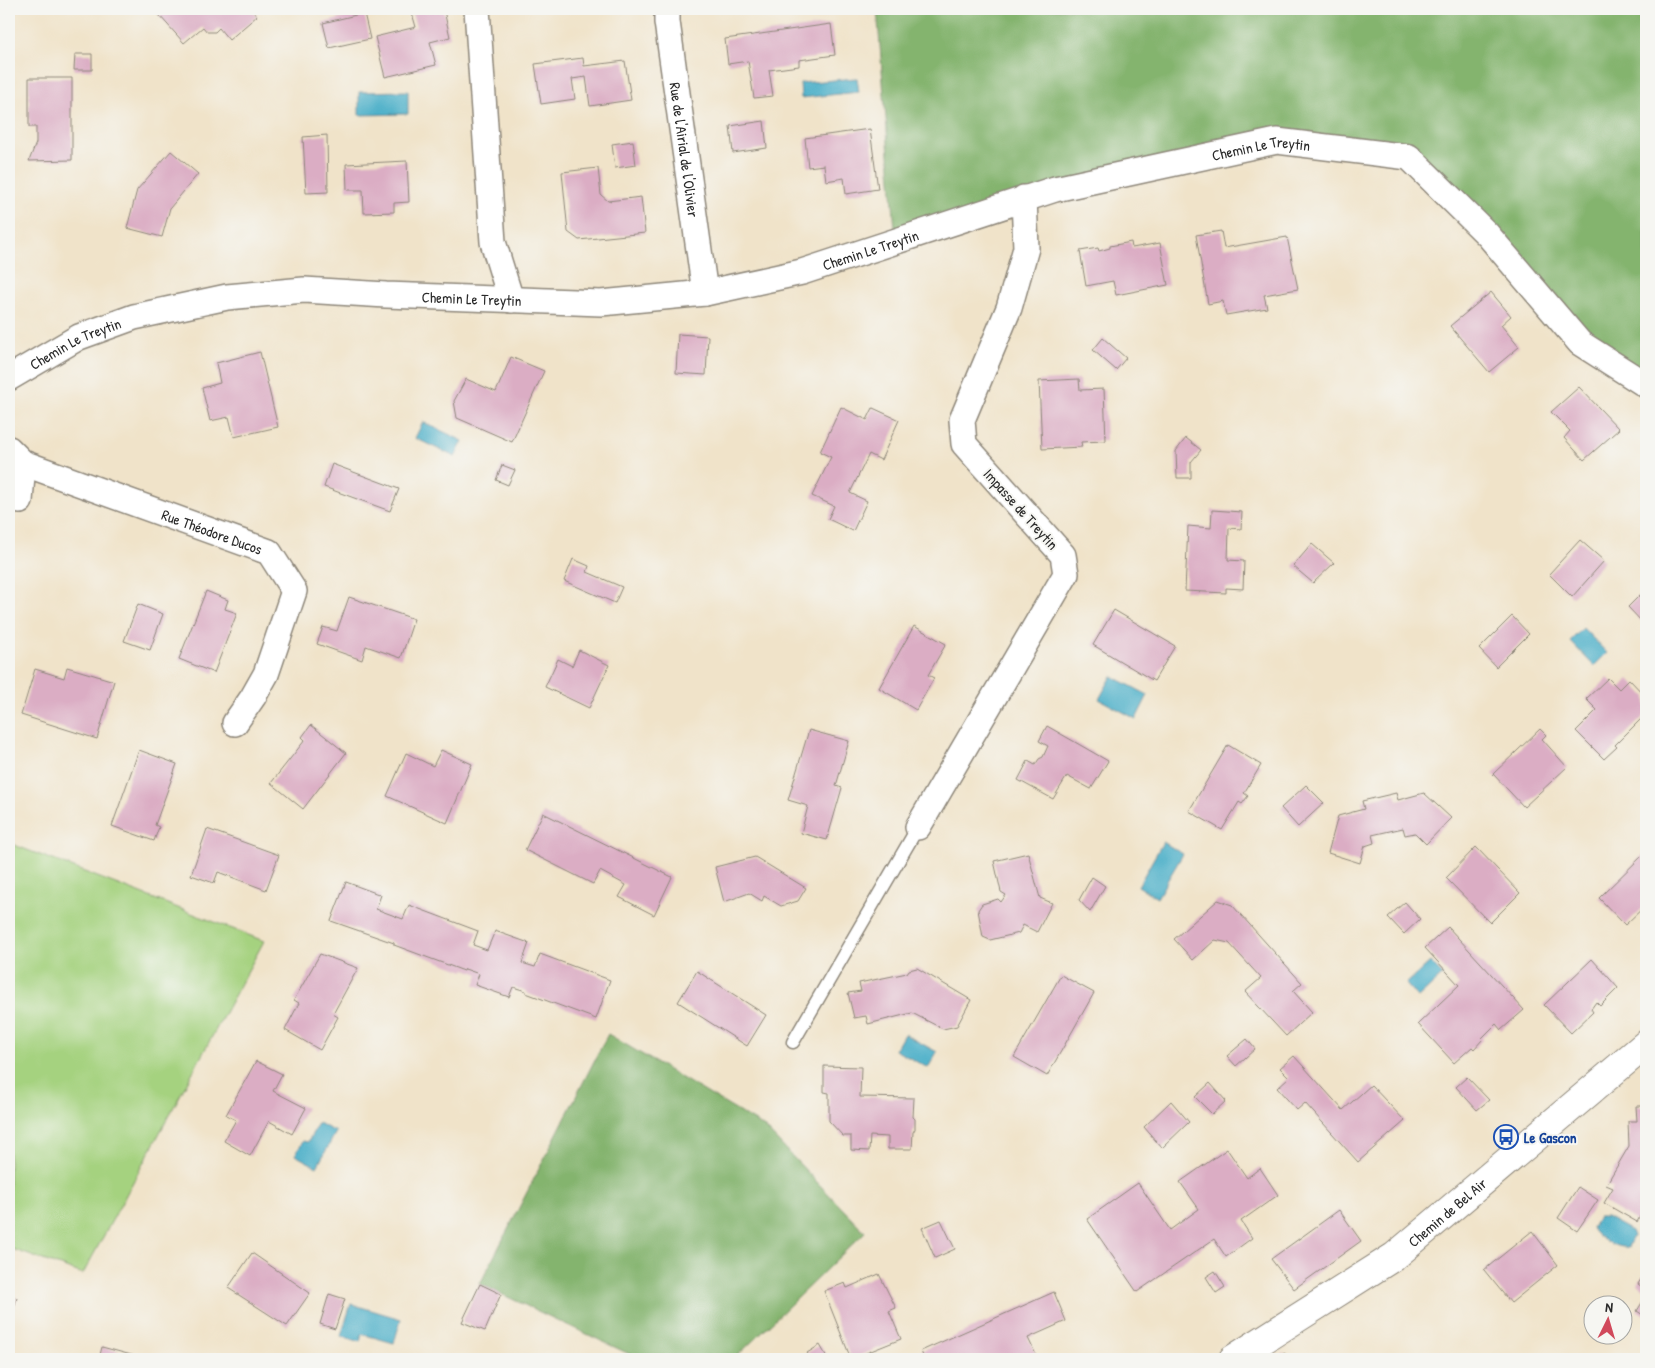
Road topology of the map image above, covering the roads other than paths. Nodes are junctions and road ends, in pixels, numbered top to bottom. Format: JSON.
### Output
{"nodes":[{"id":1,"x":478,"y":9,"type":"edge"},
{"id":2,"x":667,"y":9,"type":"edge"},
{"id":3,"x":1024,"y":198,"type":"junction"},
{"id":4,"x":706,"y":293,"type":"junction"},
{"id":5,"x":511,"y":300,"type":"junction"},
{"id":6,"x":9,"y":378,"type":"edge"},
{"id":7,"x":1646,"y":385,"type":"edge"},
{"id":8,"x":16,"y":456,"type":"edge"},
{"id":9,"x":20,"y":501,"type":"dead end"},
{"id":10,"x":235,"y":723,"type":"dead end"},
{"id":11,"x":918,"y":827,"type":"joint"},
{"id":12,"x":793,"y":1042,"type":"dead end"},
{"id":13,"x":1646,"y":1044,"type":"edge"},
{"id":14,"x":1233,"y":1359,"type":"edge"}],
"edges":[{"from":1,"to":5,"type":"street"},
{"from":2,"to":4,"type":"street","name":"Rue de l'Airial de l'Olivier"},
{"from":3,"to":4,"type":"street","name":"Chemin Le Treytin"},
{"from":3,"to":7,"type":"street","name":"Chemin Le Treytin"},
{"from":3,"to":11,"type":"street","name":"Impasse de Treytin"},
{"from":4,"to":5,"type":"street","name":"Chemin Le Treytin"},
{"from":5,"to":6,"type":"street","name":"Chemin Le Treytin"},
{"from":8,"to":9,"type":"street"},
{"from":8,"to":10,"type":"street","name":"Rue Théodore Ducos"},
{"from":11,"to":12,"type":"lane"},
{"from":13,"to":14,"type":"street","name":"Chemin de Bel Air"}]}
